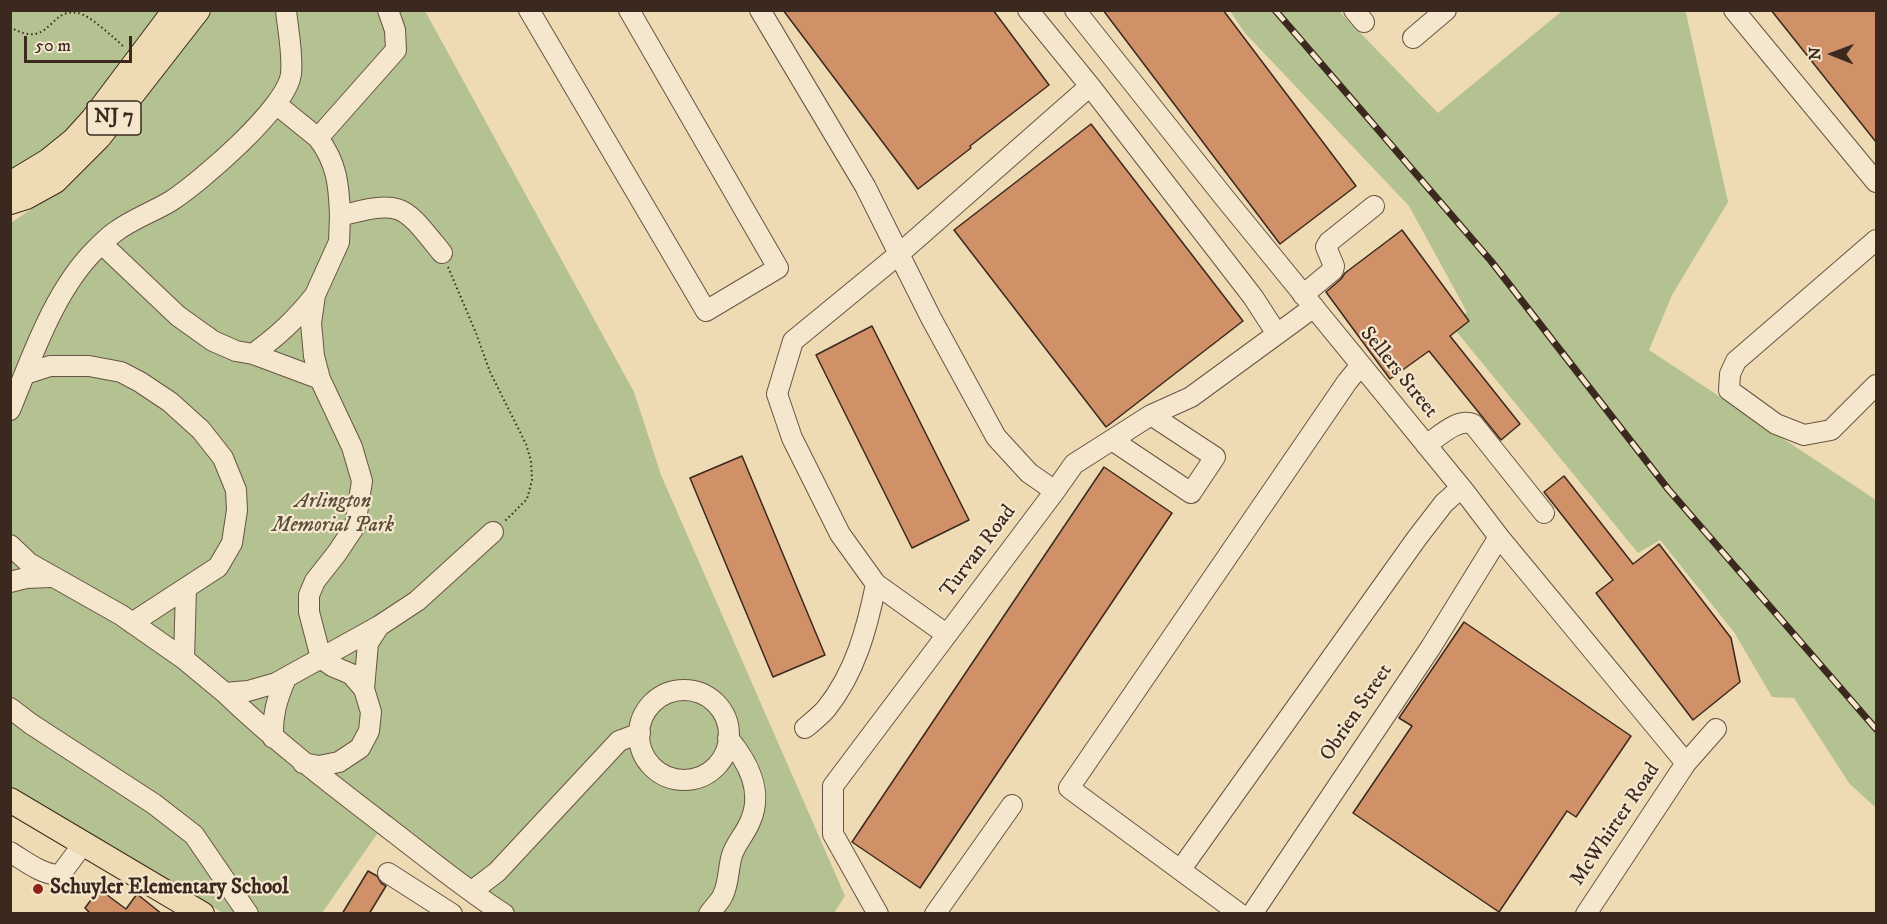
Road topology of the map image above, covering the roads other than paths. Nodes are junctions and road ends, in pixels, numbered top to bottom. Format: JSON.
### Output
{"nodes":[{"id":1,"x":175,"y":10,"type":"edge"},
{"id":2,"x":198,"y":10,"type":"edge"},
{"id":3,"x":286,"y":10,"type":"edge"},
{"id":4,"x":388,"y":10,"type":"edge"},
{"id":5,"x":529,"y":10,"type":"edge"},
{"id":6,"x":629,"y":10,"type":"edge"},
{"id":7,"x":760,"y":10,"type":"edge"},
{"id":8,"x":1028,"y":10,"type":"edge"},
{"id":9,"x":1075,"y":10,"type":"edge"},
{"id":10,"x":1446,"y":10,"type":"edge"},
{"id":11,"x":1734,"y":10,"type":"edge"},
{"id":12,"x":1413,"y":38,"type":"dead end"},
{"id":13,"x":1090,"y":86,"type":"junction"},
{"id":14,"x":276,"y":104,"type":"junction"},
{"id":15,"x":318,"y":138,"type":"junction"},
{"id":16,"x":1876,"y":183,"type":"edge"},
{"id":17,"x":10,"y":184,"type":"edge"},
{"id":18,"x":10,"y":202,"type":"edge"},
{"id":19,"x":1374,"y":206,"type":"dead end"},
{"id":20,"x":340,"y":216,"type":"junction"},
{"id":21,"x":1876,"y":240,"type":"edge"},
{"id":22,"x":102,"y":244,"type":"junction"},
{"id":23,"x":442,"y":253,"type":"road end"},
{"id":24,"x":899,"y":254,"type":"junction"},
{"id":25,"x":315,"y":295,"type":"junction"},
{"id":26,"x":1309,"y":301,"type":"junction"},
{"id":27,"x":1277,"y":334,"type":"junction"},
{"id":28,"x":253,"y":354,"type":"junction"},
{"id":29,"x":1361,"y":365,"type":"junction"},
{"id":30,"x":25,"y":374,"type":"junction"},
{"id":31,"x":320,"y":379,"type":"junction"},
{"id":32,"x":1876,"y":385,"type":"edge"},
{"id":33,"x":10,"y":410,"type":"edge"},
{"id":34,"x":1151,"y":415,"type":"junction"},
{"id":35,"x":1112,"y":440,"type":"junction"},
{"id":36,"x":1426,"y":445,"type":"junction"},
{"id":37,"x":1461,"y":488,"type":"junction"},
{"id":38,"x":1055,"y":491,"type":"junction"},
{"id":39,"x":1544,"y":513,"type":"dead end"},
{"id":40,"x":494,"y":532,"type":"road end"},
{"id":41,"x":1499,"y":537,"type":"junction"},
{"id":42,"x":10,"y":545,"type":"edge"},
{"id":43,"x":10,"y":556,"type":"edge"},
{"id":44,"x":10,"y":571,"type":"edge"},
{"id":45,"x":50,"y":577,"type":"junction"},
{"id":46,"x":10,"y":582,"type":"edge"},
{"id":47,"x":876,"y":584,"type":"junction"},
{"id":48,"x":186,"y":589,"type":"junction"},
{"id":49,"x":132,"y":623,"type":"junction"},
{"id":50,"x":379,"y":626,"type":"junction"},
{"id":51,"x":946,"y":634,"type":"junction"},
{"id":52,"x":321,"y":658,"type":"junction"},
{"id":53,"x":184,"y":660,"type":"junction"},
{"id":54,"x":286,"y":678,"type":"junction"},
{"id":55,"x":364,"y":689,"type":"junction"},
{"id":56,"x":225,"y":693,"type":"junction"},
{"id":57,"x":10,"y":708,"type":"edge"},
{"id":58,"x":805,"y":728,"type":"dead end"},
{"id":59,"x":1716,"y":729,"type":"dead end"},
{"id":60,"x":640,"y":733,"type":"junction"},
{"id":61,"x":273,"y":738,"type":"junction"},
{"id":62,"x":728,"y":738,"type":"junction"},
{"id":63,"x":303,"y":763,"type":"junction"},
{"id":64,"x":1686,"y":763,"type":"junction"},
{"id":65,"x":10,"y":800,"type":"edge"},
{"id":66,"x":1012,"y":805,"type":"dead end"},
{"id":67,"x":84,"y":843,"type":"junction"},
{"id":68,"x":10,"y":852,"type":"edge"},
{"id":69,"x":1181,"y":869,"type":"junction"},
{"id":70,"x":388,"y":873,"type":"dead end"},
{"id":71,"x":472,"y":891,"type":"junction"},
{"id":72,"x":202,"y":914,"type":"edge"},
{"id":73,"x":248,"y":914,"type":"edge"},
{"id":74,"x":452,"y":914,"type":"edge"},
{"id":75,"x":504,"y":914,"type":"edge"},
{"id":76,"x":709,"y":914,"type":"edge"},
{"id":77,"x":878,"y":914,"type":"edge"},
{"id":78,"x":935,"y":914,"type":"edge"},
{"id":79,"x":1240,"y":914,"type":"edge"},
{"id":80,"x":1252,"y":914,"type":"edge"},
{"id":81,"x":1586,"y":914,"type":"edge"}],
"edges":[{"from":1,"to":17,"type":"main road","number":"NJ 7"},
{"from":2,"to":18,"type":"main road","number":"NJ 7"},
{"from":3,"to":14,"type":"street"},
{"from":4,"to":15,"type":"street"},
{"from":5,"to":6,"type":"street"},
{"from":7,"to":24,"type":"street"},
{"from":8,"to":13,"type":"street"},
{"from":9,"to":26,"type":"street","name":"Sellers Street"},
{"from":10,"to":12,"type":"street"},
{"from":11,"to":16,"type":"street"},
{"from":13,"to":24,"type":"street"},
{"from":13,"to":27,"type":"street"},
{"from":14,"to":15,"type":"street"},
{"from":14,"to":22,"type":"street"},
{"from":15,"to":20,"type":"street"},
{"from":19,"to":26,"type":"street","name":"Turvan Road"},
{"from":20,"to":23,"type":"street"},
{"from":20,"to":25,"type":"street"},
{"from":21,"to":32,"type":"street"},
{"from":22,"to":28,"type":"street"},
{"from":22,"to":30,"type":"street"},
{"from":24,"to":38,"type":"street"},
{"from":24,"to":47,"type":"street"},
{"from":25,"to":28,"type":"street"},
{"from":25,"to":31,"type":"street"},
{"from":26,"to":27,"type":"street","name":"Turvan Road"},
{"from":26,"to":29,"type":"street","name":"Sellers Street"},
{"from":27,"to":34,"type":"street","name":"Turvan Road"},
{"from":28,"to":31,"type":"street"},
{"from":29,"to":36,"type":"street","name":"Sellers Street"},
{"from":29,"to":69,"type":"street"},
{"from":30,"to":33,"type":"street"},
{"from":30,"to":48,"type":"street"},
{"from":31,"to":52,"type":"street"},
{"from":34,"to":35,"type":"street","name":"Turvan Road"},
{"from":34,"to":35,"type":"street"},
{"from":35,"to":38,"type":"street","name":"Turvan Road"},
{"from":36,"to":37,"type":"street","name":"Sellers Street"},
{"from":36,"to":39,"type":"street"},
{"from":37,"to":41,"type":"street","name":"Sellers Street"},
{"from":37,"to":69,"type":"street"},
{"from":38,"to":51,"type":"street","name":"Turvan Road"},
{"from":40,"to":50,"type":"street"},
{"from":41,"to":64,"type":"street","name":"Sellers Street"},
{"from":41,"to":80,"type":"street","name":"Obrien Street"},
{"from":42,"to":45,"type":"street"},
{"from":43,"to":44,"type":"street"},
{"from":45,"to":46,"type":"street"},
{"from":45,"to":49,"type":"street"},
{"from":47,"to":51,"type":"street"},
{"from":47,"to":58,"type":"street"},
{"from":48,"to":49,"type":"street"},
{"from":48,"to":53,"type":"street"},
{"from":49,"to":53,"type":"street"},
{"from":50,"to":52,"type":"street"},
{"from":50,"to":55,"type":"street"},
{"from":51,"to":77,"type":"street","name":"Turvan Road"},
{"from":52,"to":54,"type":"street"},
{"from":52,"to":55,"type":"street"},
{"from":53,"to":56,"type":"street"},
{"from":54,"to":56,"type":"street"},
{"from":54,"to":61,"type":"street"},
{"from":55,"to":63,"type":"street"},
{"from":56,"to":61,"type":"street"},
{"from":57,"to":73,"type":"street"},
{"from":59,"to":64,"type":"street","name":"McWhirter Road"},
{"from":60,"to":62,"type":"street"},
{"from":60,"to":62,"type":"street"},
{"from":60,"to":71,"type":"street"},
{"from":61,"to":63,"type":"street"},
{"from":62,"to":76,"type":"street"},
{"from":63,"to":71,"type":"street"},
{"from":64,"to":81,"type":"street","name":"McWhirter Road"},
{"from":65,"to":67,"type":"main road"},
{"from":66,"to":78,"type":"street"},
{"from":67,"to":68,"type":"street"},
{"from":67,"to":72,"type":"main road"},
{"from":69,"to":79,"type":"street"},
{"from":70,"to":74,"type":"street"},
{"from":71,"to":75,"type":"street"}]}
